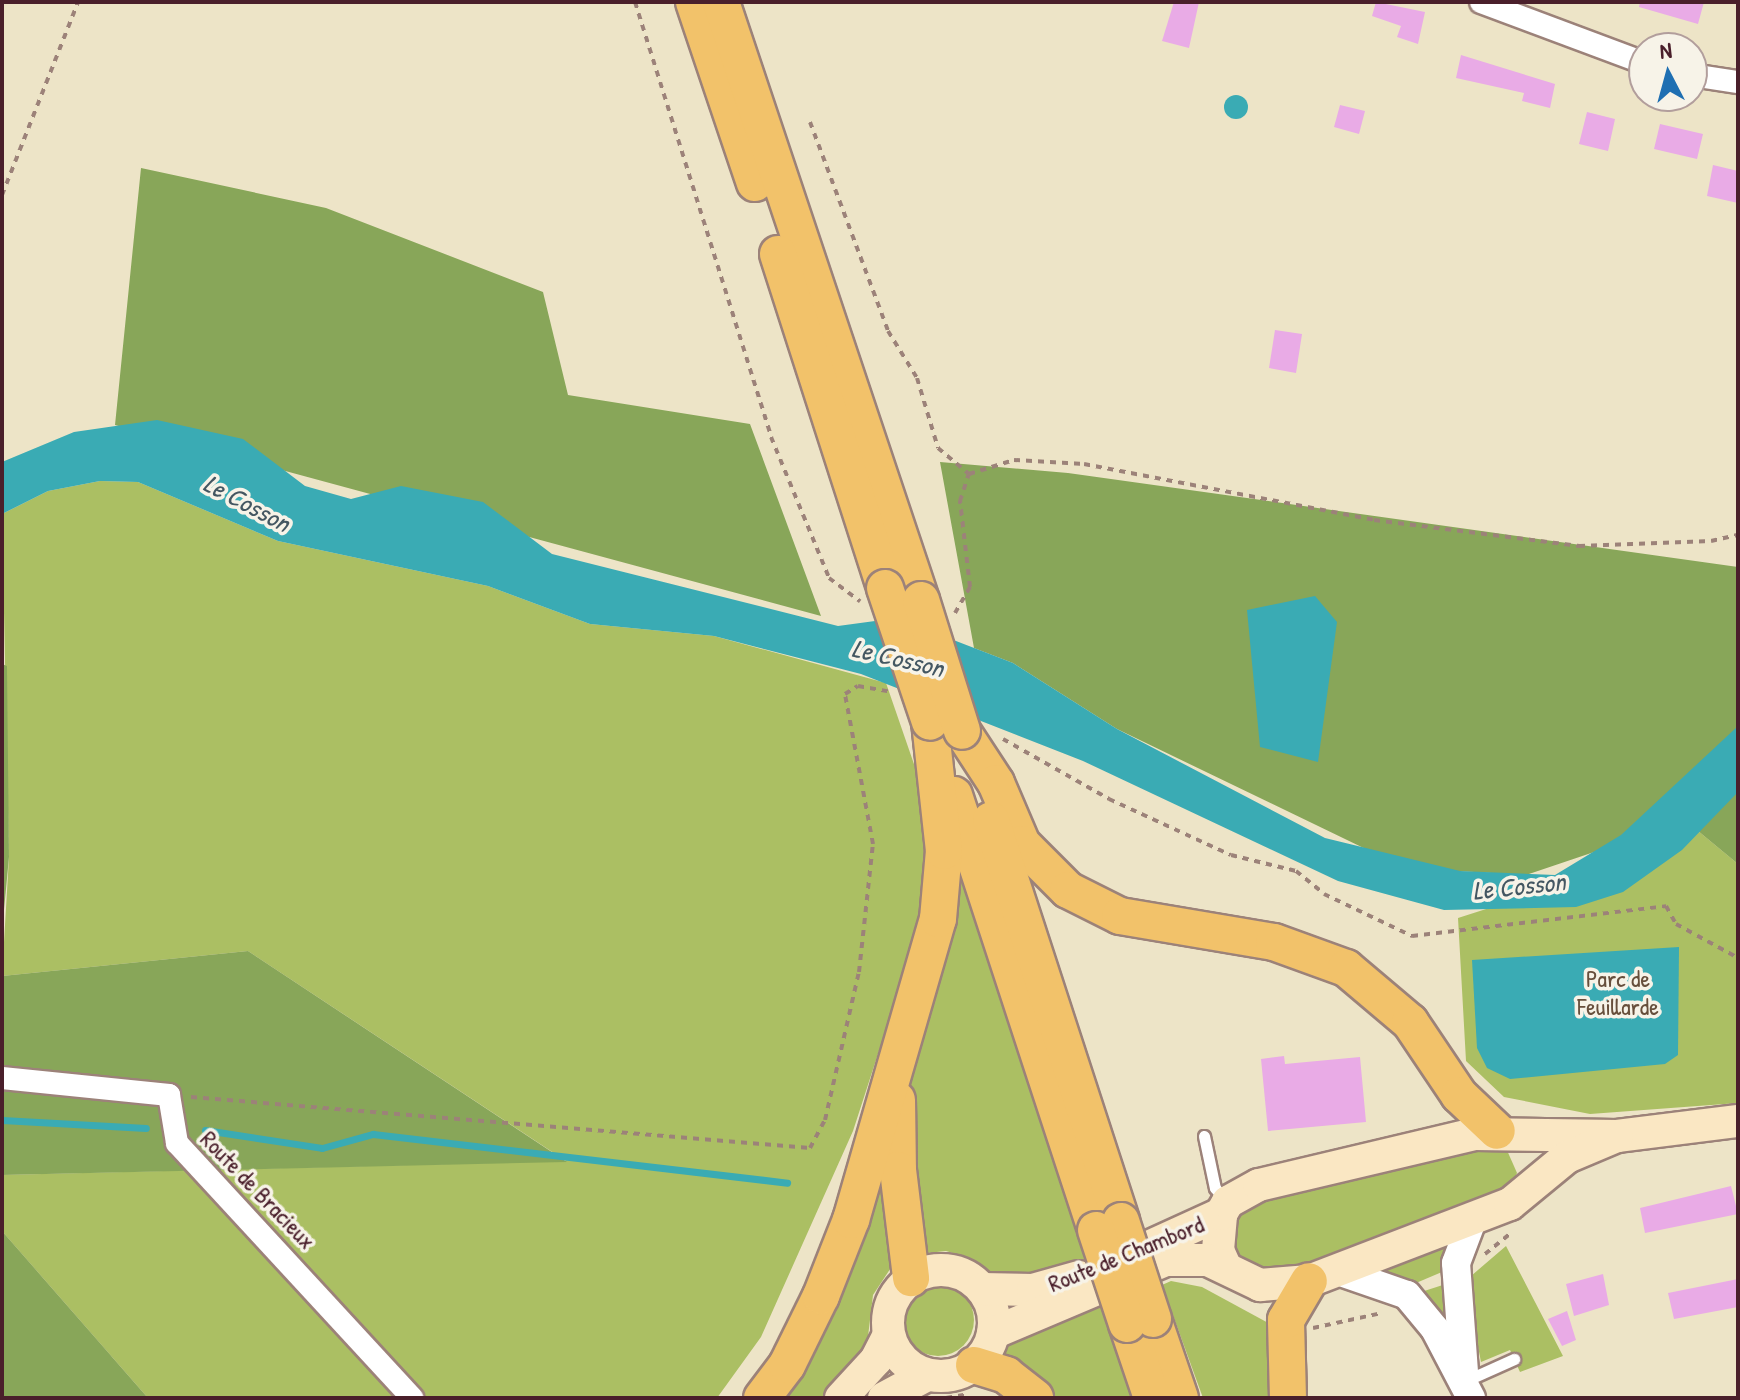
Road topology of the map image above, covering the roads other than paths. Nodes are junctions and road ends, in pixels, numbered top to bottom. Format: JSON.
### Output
{"nodes":[{"id":1,"x":694,"y":2,"type":"edge"},
{"id":2,"x":721,"y":2,"type":"edge"},
{"id":3,"x":1481,"y":2,"type":"edge"},
{"id":4,"x":1628,"y":57,"type":"edge"},
{"id":5,"x":1708,"y":77,"type":"edge"},
{"id":6,"x":1738,"y":82,"type":"edge"},
{"id":7,"x":946,"y":726,"type":"junction"},
{"id":8,"x":898,"y":1070,"type":"junction"},
{"id":9,"x":2,"y":1078,"type":"edge"},
{"id":10,"x":1738,"y":1121,"type":"edge"},
{"id":11,"x":1507,"y":1133,"type":"junction"},
{"id":12,"x":1204,"y":1136,"type":"dead end"},
{"id":13,"x":1617,"y":1136,"type":"junction"},
{"id":14,"x":1532,"y":1185,"type":"junction"},
{"id":15,"x":1224,"y":1208,"type":"junction"},
{"id":16,"x":1473,"y":1218,"type":"junction"},
{"id":17,"x":1225,"y":1266,"type":"junction"},
{"id":18,"x":1322,"y":1276,"type":"junction"},
{"id":19,"x":911,"y":1278,"type":"junction"},
{"id":20,"x":982,"y":1289,"type":"junction"},
{"id":21,"x":1140,"y":1322,"type":"junction"},
{"id":22,"x":993,"y":1333,"type":"junction"},
{"id":23,"x":888,"y":1336,"type":"junction"},
{"id":24,"x":1514,"y":1359,"type":"dead end"},
{"id":25,"x":974,"y":1365,"type":"junction"},
{"id":26,"x":927,"y":1375,"type":"junction"},
{"id":27,"x":1467,"y":1390,"type":"edge"},
{"id":28,"x":412,"y":1398,"type":"edge"},
{"id":29,"x":762,"y":1398,"type":"edge"},
{"id":30,"x":841,"y":1398,"type":"edge"},
{"id":31,"x":884,"y":1398,"type":"edge"},
{"id":32,"x":1035,"y":1398,"type":"edge"},
{"id":33,"x":1152,"y":1398,"type":"edge"},
{"id":34,"x":1180,"y":1398,"type":"edge"},
{"id":35,"x":1288,"y":1398,"type":"edge"}],
"edges":[{"from":1,"to":7,"type":"highway","bridge":true},
{"from":2,"to":7,"type":"highway","bridge":true},
{"from":3,"to":4,"type":"street"},
{"from":5,"to":6,"type":"street"},
{"from":7,"to":8,"type":"highway"},
{"from":7,"to":11,"type":"highway"},
{"from":7,"to":21,"type":"highway","bridge":true},
{"from":8,"to":19,"type":"highway"},
{"from":8,"to":29,"type":"highway"},
{"from":9,"to":28,"type":"street","name":"Route de Bracieux"},
{"from":10,"to":13,"type":"main road"},
{"from":11,"to":13,"type":"main road"},
{"from":11,"to":14,"type":"main road"},
{"from":11,"to":15,"type":"main road","name":"Route de Chambord"},
{"from":12,"to":15,"type":"lane"},
{"from":13,"to":14,"type":"main road"},
{"from":14,"to":16,"type":"main road"},
{"from":15,"to":17,"type":"main road"},
{"from":15,"to":20,"type":"main road","name":"Route de Chambord"},
{"from":16,"to":18,"type":"main road"},
{"from":16,"to":27,"type":"street"},
{"from":17,"to":18,"type":"main road"},
{"from":17,"to":22,"type":"main road"},
{"from":18,"to":27,"type":"street"},
{"from":18,"to":35,"type":"highway"},
{"from":19,"to":20,"type":"main road"},
{"from":19,"to":23,"type":"main road"},
{"from":20,"to":22,"type":"main road"},
{"from":21,"to":33,"type":"highway"},
{"from":21,"to":34,"type":"highway"},
{"from":22,"to":25,"type":"main road"},
{"from":23,"to":26,"type":"main road"},
{"from":23,"to":30,"type":"main road"},
{"from":24,"to":27,"type":"lane"},
{"from":25,"to":26,"type":"main road"},
{"from":25,"to":32,"type":"highway"},
{"from":26,"to":31,"type":"main road"}]}
